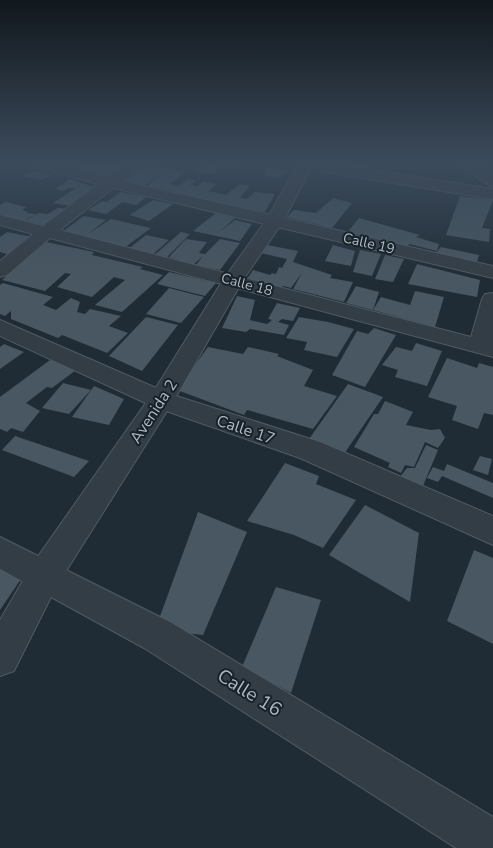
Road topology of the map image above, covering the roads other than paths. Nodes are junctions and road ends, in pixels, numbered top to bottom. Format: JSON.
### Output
{"nodes":[{"id":1,"x":84,"y":204,"type":"edge"},
{"id":2,"x":202,"y":204,"type":"edge"},
{"id":3,"x":284,"y":204,"type":"edge"},
{"id":4,"x":0,"y":220,"type":"edge"},
{"id":5,"x":275,"y":220,"type":"junction"},
{"id":6,"x":46,"y":232,"type":"junction"},
{"id":7,"x":0,"y":271,"type":"edge"},
{"id":8,"x":493,"y":272,"type":"edge"},
{"id":9,"x":233,"y":280,"type":"junction"},
{"id":10,"x":493,"y":299,"type":"edge"},
{"id":11,"x":0,"y":327,"type":"edge"},
{"id":12,"x":487,"y":348,"type":"edge"},
{"id":13,"x":161,"y":400,"type":"junction"},
{"id":14,"x":493,"y":531,"type":"edge"},
{"id":15,"x":0,"y":552,"type":"edge"},
{"id":16,"x":44,"y":576,"type":"junction"},
{"id":17,"x":0,"y":657,"type":"edge"},
{"id":18,"x":493,"y":844,"type":"edge"}],
"edges":[{"from":1,"to":6,"type":"street"},
{"from":2,"to":5,"type":"street","name":"Calle 19"},
{"from":3,"to":5,"type":"street","name":"Avenida 2"},
{"from":4,"to":6,"type":"street","name":"Calle 18"},
{"from":5,"to":8,"type":"street","name":"Calle 19"},
{"from":5,"to":9,"type":"street","name":"Avenida 2"},
{"from":6,"to":7,"type":"street"},
{"from":6,"to":9,"type":"street","name":"Calle 18"},
{"from":9,"to":12,"type":"street","name":"Calle 18"},
{"from":9,"to":13,"type":"street","name":"Avenida 2"},
{"from":10,"to":12,"type":"street"},
{"from":11,"to":13,"type":"street","name":"Calle 17"},
{"from":13,"to":14,"type":"street","name":"Calle 17"},
{"from":13,"to":16,"type":"street","name":"Avenida 2"},
{"from":15,"to":16,"type":"street","name":"Calle 16"},
{"from":16,"to":17,"type":"street","name":"Avenida 2"},
{"from":16,"to":18,"type":"street","name":"Calle 16"}]}
